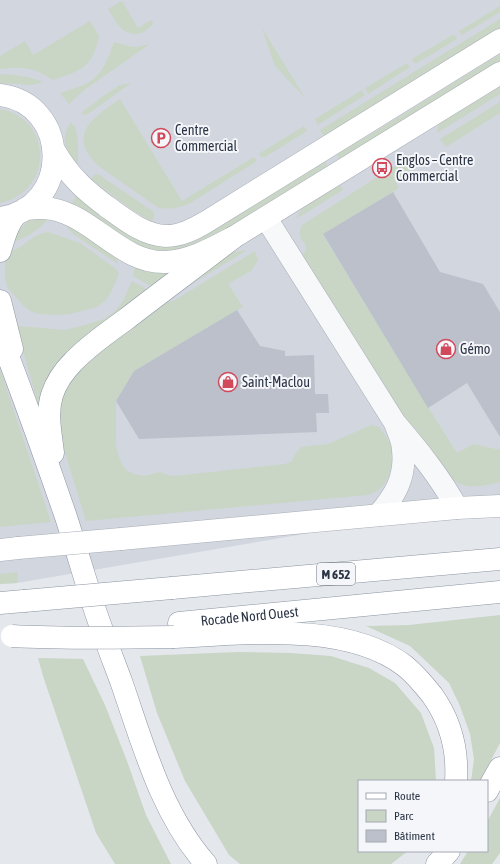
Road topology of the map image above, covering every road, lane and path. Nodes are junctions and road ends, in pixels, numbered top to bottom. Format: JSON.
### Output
{"nodes":[{"id":1,"x":500,"y":40,"type":"edge"},
{"id":2,"x":500,"y":73,"type":"edge"},
{"id":3,"x":0,"y":95,"type":"edge"},
{"id":4,"x":54,"y":150,"type":"junction"},
{"id":5,"x":14,"y":214,"type":"edge"},
{"id":6,"x":266,"y":218,"type":"junction"},
{"id":7,"x":234,"y":237,"type":"junction"},
{"id":8,"x":0,"y":251,"type":"edge"},
{"id":9,"x":0,"y":301,"type":"edge"},
{"id":10,"x":0,"y":335,"type":"edge"},
{"id":11,"x":28,"y":410,"type":"junction"},
{"id":12,"x":395,"y":423,"type":"junction"},
{"id":13,"x":500,"y":506,"type":"edge"},
{"id":14,"x":457,"y":508,"type":"junction"},
{"id":15,"x":378,"y":516,"type":"junction"},
{"id":16,"x":65,"y":517,"type":"junction"},
{"id":17,"x":9,"y":549,"type":"edge"},
{"id":18,"x":500,"y":559,"type":"edge"},
{"id":19,"x":500,"y":592,"type":"edge"},
{"id":20,"x":0,"y":603,"type":"edge"},
{"id":21,"x":173,"y":630,"type":"junction"},
{"id":22,"x":6,"y":637,"type":"edge"},
{"id":23,"x":500,"y":768,"type":"edge"},
{"id":24,"x":456,"y":780,"type":"edge"},
{"id":25,"x":488,"y":789,"type":"edge"},
{"id":26,"x":434,"y":852,"type":"edge"},
{"id":27,"x":448,"y":852,"type":"edge"},
{"id":28,"x":206,"y":864,"type":"edge"},
{"id":29,"x":428,"y":864,"type":"edge"},
{"id":30,"x":437,"y":864,"type":"edge"}],
"edges":[{"from":1,"to":4,"type":"main road"},
{"from":2,"to":6,"type":"main road"},
{"from":3,"to":4,"type":"main road"},
{"from":4,"to":5,"type":"main road"},
{"from":5,"to":7,"type":"main road"},
{"from":5,"to":8,"type":"main road"},
{"from":6,"to":7,"type":"main road"},
{"from":6,"to":12,"type":"street"},
{"from":7,"to":16,"type":"main road"},
{"from":9,"to":11,"type":"main road"},
{"from":10,"to":11,"type":"main road"},
{"from":11,"to":16,"type":"main road"},
{"from":12,"to":14,"type":"street"},
{"from":12,"to":15,"type":"street"},
{"from":13,"to":14,"type":"main road"},
{"from":14,"to":15,"type":"main road"},
{"from":15,"to":17,"type":"main road","bridge":true},
{"from":16,"to":28,"type":"main road"},
{"from":18,"to":20,"type":"main road","number":"M 652","bridge":true},
{"from":19,"to":21,"type":"main road","name":"Rocade Nord Ouest","number":"M 652"},
{"from":21,"to":22,"type":"main road","bridge":true},
{"from":21,"to":24,"type":"main road"},
{"from":23,"to":25,"type":"main road"},
{"from":26,"to":29,"type":"main road"},
{"from":27,"to":30,"type":"main road"}]}
